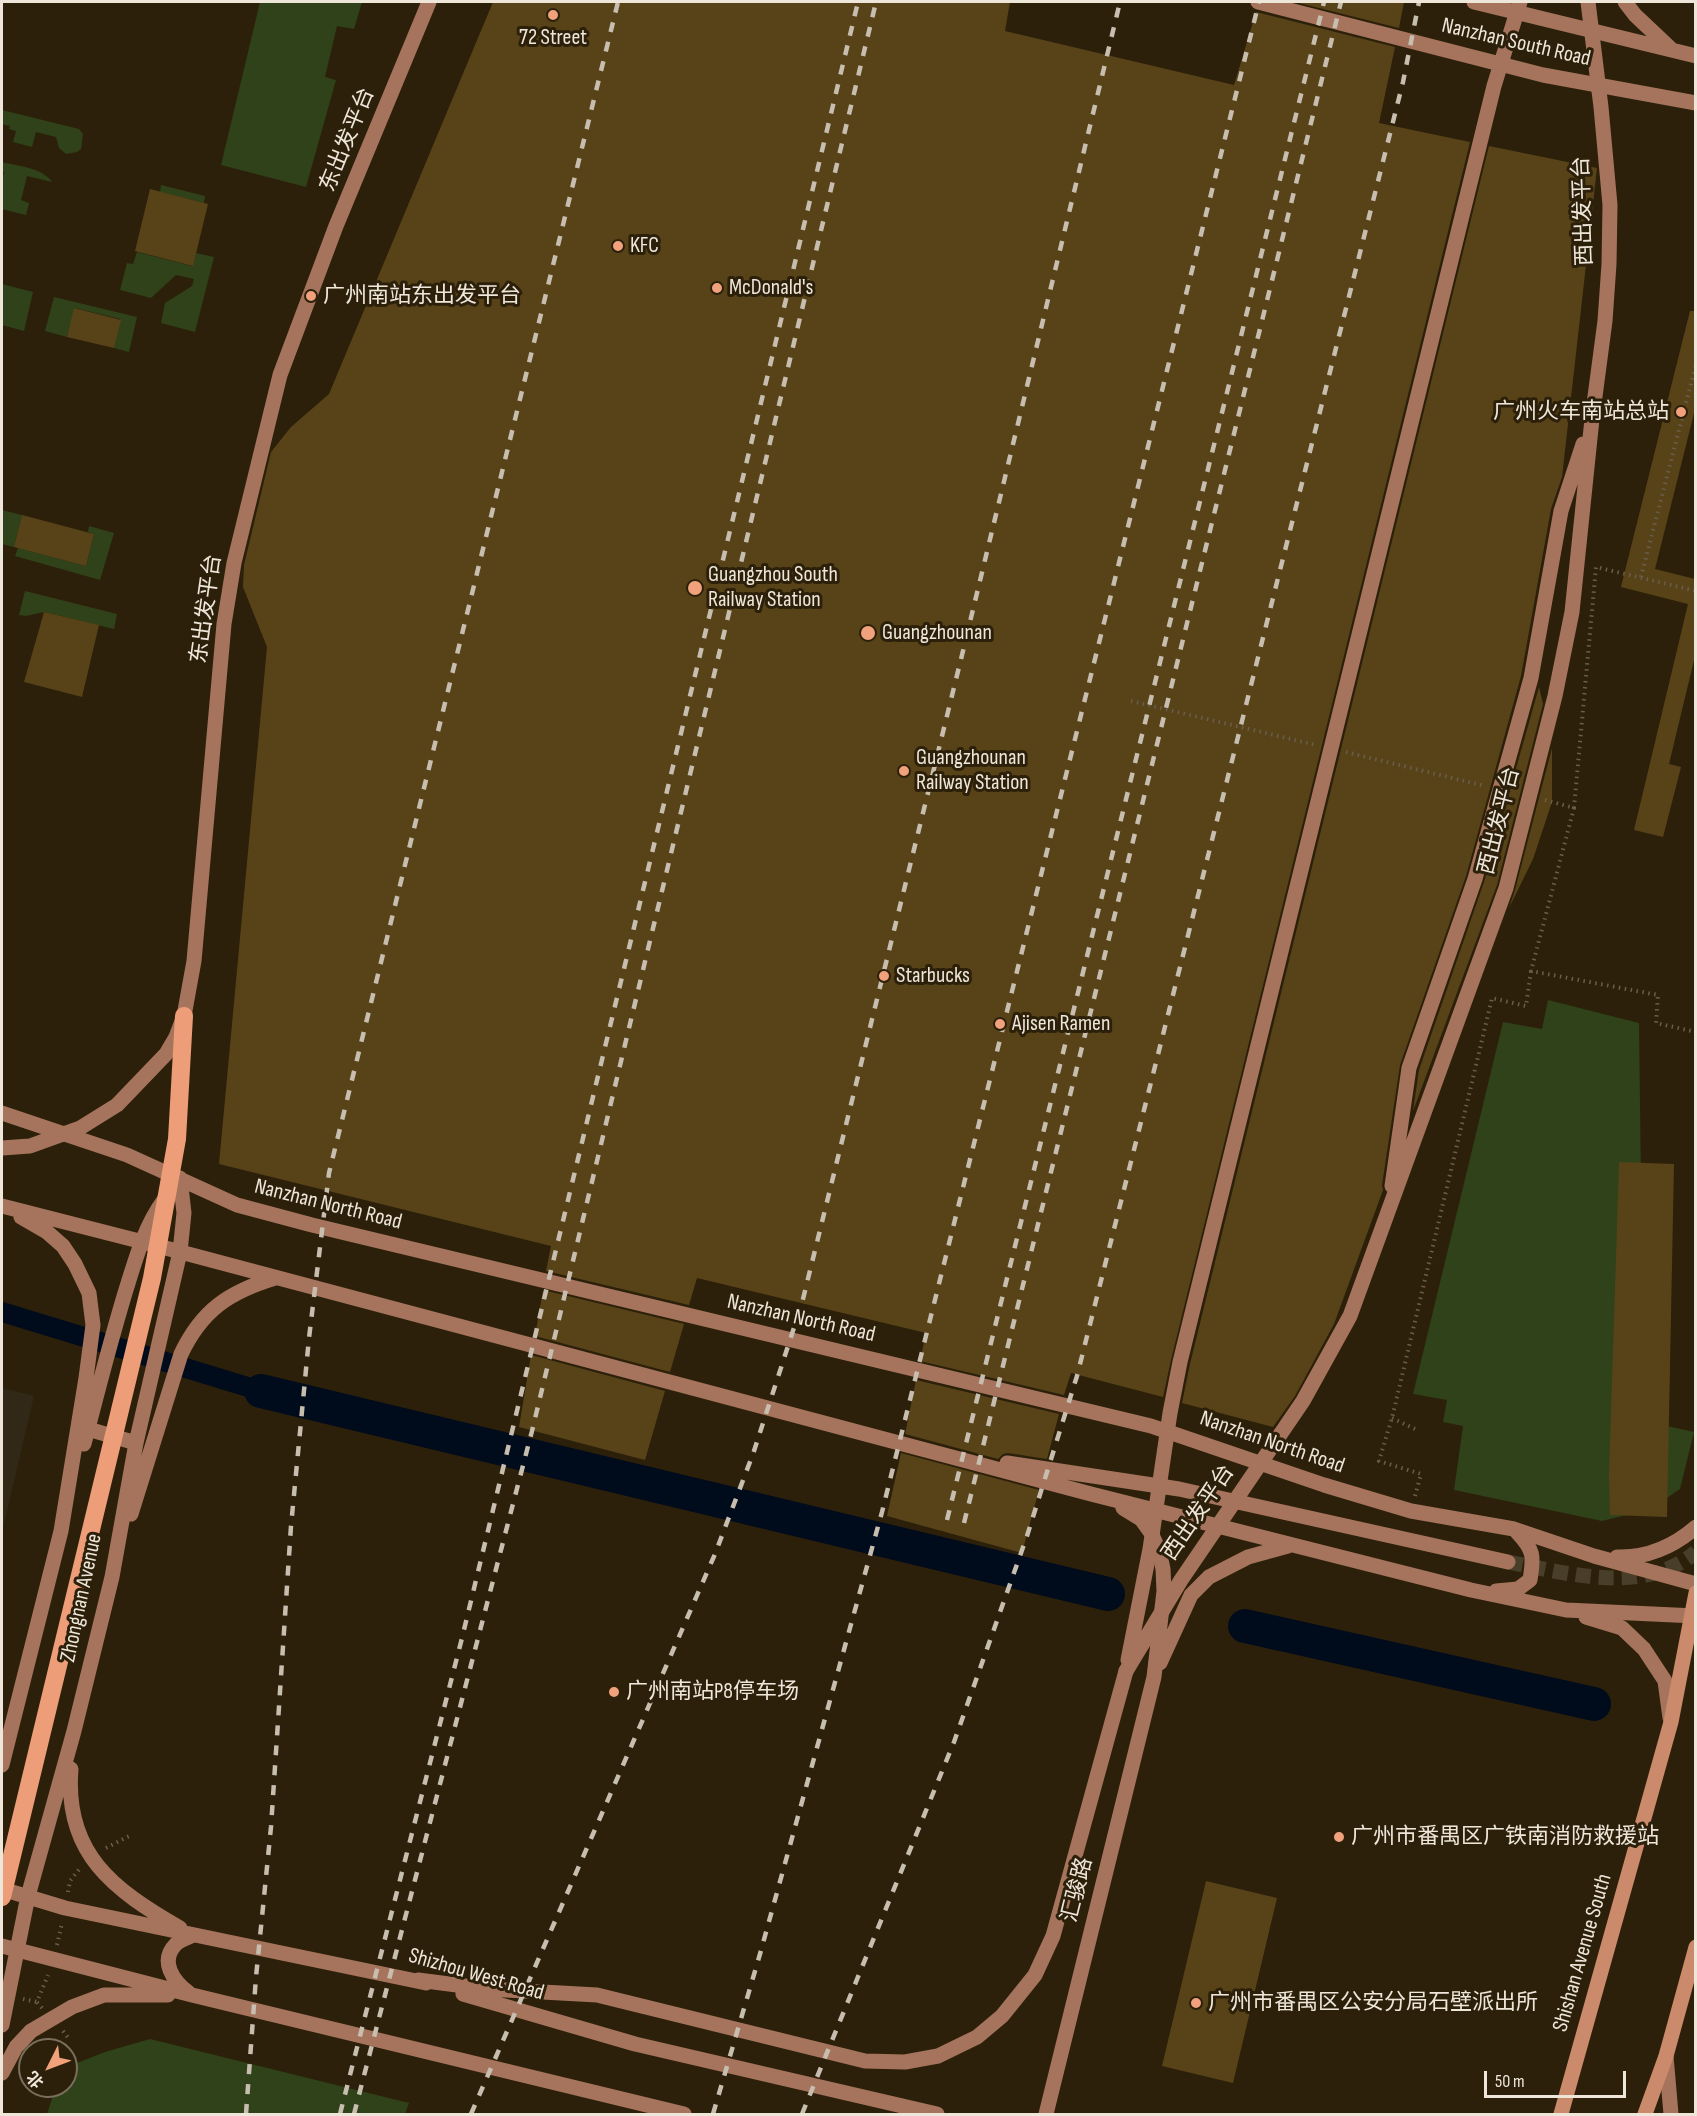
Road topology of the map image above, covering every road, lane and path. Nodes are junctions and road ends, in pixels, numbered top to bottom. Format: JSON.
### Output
{"nodes":[{"id":1,"x":429,"y":2,"type":"edge"},
{"id":2,"x":1258,"y":2,"type":"edge"},
{"id":3,"x":1474,"y":2,"type":"edge"},
{"id":4,"x":1511,"y":2,"type":"edge"},
{"id":5,"x":1520,"y":2,"type":"edge"},
{"id":6,"x":1588,"y":2,"type":"edge"},
{"id":7,"x":1625,"y":2,"type":"edge"},
{"id":8,"x":1496,"y":7,"type":"junction"},
{"id":9,"x":1672,"y":50,"type":"junction"},
{"id":10,"x":1695,"y":56,"type":"edge"},
{"id":11,"x":1695,"y":103,"type":"edge"},
{"id":12,"x":1695,"y":364,"type":"edge"},
{"id":13,"x":1592,"y":419,"type":"junction"},
{"id":14,"x":1641,"y":577,"type":"junction"},
{"id":15,"x":1695,"y":591,"type":"edge"},
{"id":16,"x":1552,"y":802,"type":"dead end"},
{"id":17,"x":1574,"y":808,"type":"junction"},
{"id":18,"x":1532,"y":971,"type":"junction"},
{"id":19,"x":184,"y":1016,"type":"junction"},
{"id":20,"x":1695,"y":1032,"type":"edge"},
{"id":21,"x":2,"y":1113,"type":"edge"},
{"id":22,"x":2,"y":1148,"type":"edge"},
{"id":23,"x":180,"y":1178,"type":"junction"},
{"id":24,"x":2,"y":1206,"type":"edge"},
{"id":25,"x":1387,"y":1218,"type":"junction"},
{"id":26,"x":142,"y":1242,"type":"junction"},
{"id":27,"x":180,"y":1252,"type":"junction"},
{"id":28,"x":275,"y":1278,"type":"junction"},
{"id":29,"x":93,"y":1382,"type":"junction"},
{"id":30,"x":1392,"y":1418,"type":"junction"},
{"id":31,"x":88,"y":1429,"type":"junction"},
{"id":32,"x":1417,"y":1430,"type":"dead end"},
{"id":33,"x":136,"y":1443,"type":"junction"},
{"id":34,"x":933,"y":1452,"type":"junction"},
{"id":35,"x":1091,"y":1494,"type":"junction"},
{"id":36,"x":1411,"y":1511,"type":"junction"},
{"id":37,"x":1695,"y":1527,"type":"edge"},
{"id":38,"x":1514,"y":1529,"type":"junction"},
{"id":39,"x":61,"y":1531,"type":"junction"},
{"id":40,"x":1290,"y":1545,"type":"junction"},
{"id":41,"x":1594,"y":1556,"type":"junction"},
{"id":42,"x":1508,"y":1562,"type":"tunnel mouth"},
{"id":43,"x":112,"y":1577,"type":"junction"},
{"id":44,"x":1695,"y":1584,"type":"edge"},
{"id":45,"x":1485,"y":1593,"type":"junction"},
{"id":46,"x":1695,"y":1593,"type":"edge"},
{"id":47,"x":1566,"y":1610,"type":"junction"},
{"id":48,"x":1694,"y":1616,"type":"edge"},
{"id":49,"x":1126,"y":1671,"type":"junction"},
{"id":50,"x":1154,"y":1677,"type":"junction"},
{"id":51,"x":1671,"y":1722,"type":"junction"},
{"id":52,"x":74,"y":1731,"type":"junction"},
{"id":53,"x":2,"y":1765,"type":"edge"},
{"id":54,"x":129,"y":1836,"type":"dead end"},
{"id":55,"x":90,"y":1857,"type":"junction"},
{"id":56,"x":2,"y":1889,"type":"edge"},
{"id":57,"x":28,"y":1896,"type":"junction"},
{"id":58,"x":2,"y":1897,"type":"edge"},
{"id":59,"x":65,"y":1908,"type":"junction"},
{"id":60,"x":193,"y":1935,"type":"junction"},
{"id":61,"x":2,"y":1946,"type":"edge"},
{"id":62,"x":1695,"y":1947,"type":"edge"},
{"id":63,"x":17,"y":1950,"type":"junction"},
{"id":64,"x":53,"y":1960,"type":"junction"},
{"id":65,"x":418,"y":1980,"type":"junction"},
{"id":66,"x":192,"y":1995,"type":"junction"},
{"id":67,"x":53,"y":2018,"type":"junction"},
{"id":68,"x":2,"y":2025,"type":"edge"},
{"id":69,"x":68,"y":2038,"type":"edge"},
{"id":70,"x":1666,"y":2056,"type":"junction"},
{"id":71,"x":2,"y":2073,"type":"edge"},
{"id":72,"x":684,"y":2115,"type":"edge"},
{"id":73,"x":937,"y":2115,"type":"edge"},
{"id":74,"x":1046,"y":2115,"type":"edge"},
{"id":75,"x":1561,"y":2115,"type":"edge"},
{"id":76,"x":1645,"y":2115,"type":"edge"},
{"id":77,"x":1671,"y":2115,"type":"edge"}],
"edges":[{"from":1,"to":19,"type":"street","name":"东出发平台","bridge":true},
{"from":2,"to":11,"type":"street","name":"Nanzhan South Road"},
{"from":3,"to":8,"type":"street","name":"Nanzhan South Road"},
{"from":4,"to":8,"type":"street"},
{"from":5,"to":49,"type":"street","bridge":true},
{"from":6,"to":13,"type":"street","name":"西出发平台","bridge":true},
{"from":7,"to":9,"type":"street"},
{"from":8,"to":9,"type":"street","name":"Nanzhan South Road"},
{"from":9,"to":10,"type":"street","name":"Nanzhan South Road"},
{"from":12,"to":14,"type":"path"},
{"from":13,"to":25,"type":"street","name":"西出发平台","bridge":true},
{"from":13,"to":25,"type":"street","name":"西出发平台","bridge":true},
{"from":14,"to":15,"type":"path"},
{"from":14,"to":17,"type":"path"},
{"from":16,"to":17,"type":"path"},
{"from":17,"to":18,"type":"path"},
{"from":18,"to":20,"type":"path"},
{"from":18,"to":30,"type":"path"},
{"from":19,"to":22,"type":"street","name":"东出发平台","bridge":true},
{"from":19,"to":58,"type":"highway","bridge":true},
{"from":21,"to":23,"type":"street","name":"Nanzhan North Road"},
{"from":23,"to":26,"type":"street"},
{"from":23,"to":27,"type":"street","name":"Zhongnan Avenue"},
{"from":23,"to":36,"type":"street","name":"Nanzhan North Road"},
{"from":24,"to":26,"type":"street"},
{"from":24,"to":29,"type":"street"},
{"from":25,"to":49,"type":"street","name":"西出发平台","bridge":true},
{"from":26,"to":27,"type":"street"},
{"from":26,"to":29,"type":"street"},
{"from":27,"to":28,"type":"street"},
{"from":27,"to":33,"type":"street","name":"Zhongnan Avenue"},
{"from":28,"to":34,"type":"street"},
{"from":28,"to":43,"type":"street"},
{"from":29,"to":31,"type":"street"},
{"from":29,"to":39,"type":"street"},
{"from":30,"to":32,"type":"path"},
{"from":30,"to":36,"type":"path"},
{"from":31,"to":33,"type":"street"},
{"from":31,"to":39,"type":"street"},
{"from":33,"to":43,"type":"street","name":"Zhongnan Avenue"},
{"from":34,"to":35,"type":"street"},
{"from":34,"to":42,"type":"street"},
{"from":35,"to":40,"type":"street"},
{"from":35,"to":50,"type":"street"},
{"from":36,"to":38,"type":"street","name":"Nanzhan North Road"},
{"from":37,"to":41,"type":"street"},
{"from":38,"to":41,"type":"street","name":"Nanzhan North Road"},
{"from":38,"to":45,"type":"street"},
{"from":39,"to":53,"type":"street"},
{"from":40,"to":45,"type":"street"},
{"from":40,"to":50,"type":"street"},
{"from":41,"to":44,"type":"street"},
{"from":43,"to":52,"type":"street","name":"Zhongnan Avenue"},
{"from":45,"to":47,"type":"street"},
{"from":46,"to":48,"type":"main road","name":"Shishan Avenue South"},
{"from":47,"to":48,"type":"street"},
{"from":47,"to":51,"type":"street"},
{"from":48,"to":51,"type":"main road","name":"Shishan Avenue South"},
{"from":49,"to":65,"type":"street"},
{"from":50,"to":74,"type":"street","name":"汇骏路"},
{"from":51,"to":75,"type":"main road","name":"Shishan Avenue South"},
{"from":52,"to":55,"type":"street"},
{"from":52,"to":57,"type":"street","name":"Zhongnan Avenue"},
{"from":54,"to":55,"type":"path"},
{"from":55,"to":59,"type":"path"},
{"from":55,"to":60,"type":"street"},
{"from":56,"to":57,"type":"street","name":"Shizhou West Road"},
{"from":57,"to":59,"type":"street","name":"Shizhou West Road"},
{"from":57,"to":63,"type":"street","name":"Zhongnan Avenue"},
{"from":59,"to":60,"type":"street","name":"Shizhou West Road"},
{"from":59,"to":64,"type":"path"},
{"from":60,"to":65,"type":"street","name":"Shizhou West Road"},
{"from":60,"to":66,"type":"street"},
{"from":61,"to":63,"type":"street"},
{"from":62,"to":70,"type":"main road"},
{"from":63,"to":64,"type":"street"},
{"from":63,"to":68,"type":"street","name":"Zhongnan Avenue"},
{"from":64,"to":66,"type":"street"},
{"from":64,"to":67,"type":"path"},
{"from":65,"to":73,"type":"street","name":"Shizhou West Road"},
{"from":66,"to":67,"type":"street"},
{"from":66,"to":72,"type":"street"},
{"from":67,"to":69,"type":"path"},
{"from":67,"to":71,"type":"street"},
{"from":70,"to":76,"type":"main road"},
{"from":70,"to":77,"type":"street"}]}
